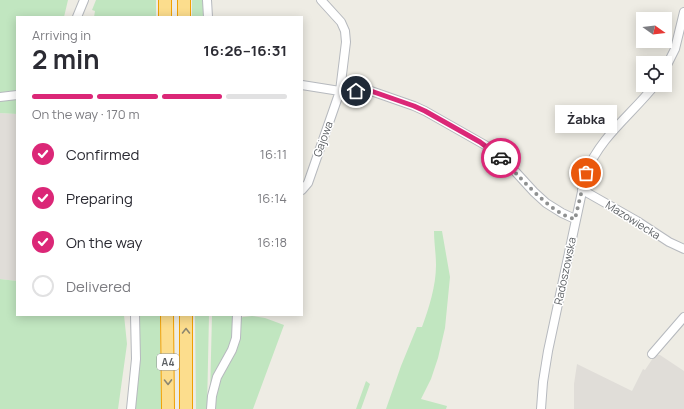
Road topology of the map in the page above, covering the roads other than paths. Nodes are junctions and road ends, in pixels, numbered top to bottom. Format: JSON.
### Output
{"nodes":[{"id":1,"x":84,"y":0,"type":"edge"},
{"id":2,"x":165,"y":0,"type":"edge"},
{"id":3,"x":184,"y":0,"type":"edge"},
{"id":4,"x":207,"y":0,"type":"edge"},
{"id":5,"x":321,"y":0,"type":"edge"},
{"id":6,"x":684,"y":12,"type":"edge"},
{"id":7,"x":78,"y":16,"type":"edge"},
{"id":8,"x":165,"y":16,"type":"edge"},
{"id":9,"x":184,"y":16,"type":"edge"},
{"id":10,"x":208,"y":16,"type":"edge"},
{"id":11,"x":672,"y":56,"type":"edge"},
{"id":12,"x":303,"y":85,"type":"edge"},
{"id":13,"x":340,"y":91,"type":"junction"},
{"id":14,"x":648,"y":92,"type":"edge"},
{"id":15,"x":16,"y":95,"type":"edge"},
{"id":16,"x":0,"y":97,"type":"edge"},
{"id":17,"x":303,"y":189,"type":"edge"},
{"id":18,"x":582,"y":190,"type":"junction"},
{"id":19,"x":575,"y":219,"type":"junction"},
{"id":20,"x":684,"y":249,"type":"edge"},
{"id":21,"x":135,"y":316,"type":"edge"},
{"id":22,"x":168,"y":316,"type":"edge"},
{"id":23,"x":186,"y":316,"type":"edge"},
{"id":24,"x":237,"y":316,"type":"edge"},
{"id":25,"x":684,"y":317,"type":"edge"},
{"id":26,"x":652,"y":354,"type":"dead end"},
{"id":27,"x":131,"y":409,"type":"edge"},
{"id":28,"x":168,"y":409,"type":"edge"},
{"id":29,"x":186,"y":409,"type":"edge"},
{"id":30,"x":211,"y":409,"type":"edge"},
{"id":31,"x":541,"y":409,"type":"edge"}],
"edges":[{"from":1,"to":7,"type":"street"},
{"from":2,"to":8,"type":"highway"},
{"from":3,"to":9,"type":"highway"},
{"from":4,"to":10,"type":"street"},
{"from":5,"to":13,"type":"street","name":"Gajowa"},
{"from":6,"to":11,"type":"street"},
{"from":12,"to":13,"type":"street"},
{"from":13,"to":17,"type":"street","name":"Gajowa"},
{"from":13,"to":19,"type":"street"},
{"from":14,"to":18,"type":"street","name":"Radoszowska"},
{"from":15,"to":16,"type":"street"},
{"from":18,"to":19,"type":"street","name":"Radoszowska"},
{"from":18,"to":20,"type":"street","name":"Mazowiecka"},
{"from":19,"to":31,"type":"street","name":"Radoszowska"},
{"from":21,"to":27,"type":"street"},
{"from":22,"to":28,"type":"highway","number":"A4","one_way":true},
{"from":29,"to":23,"type":"highway","number":"A4","one_way":true},
{"from":24,"to":30,"type":"street"},
{"from":25,"to":26,"type":"street"}]}
